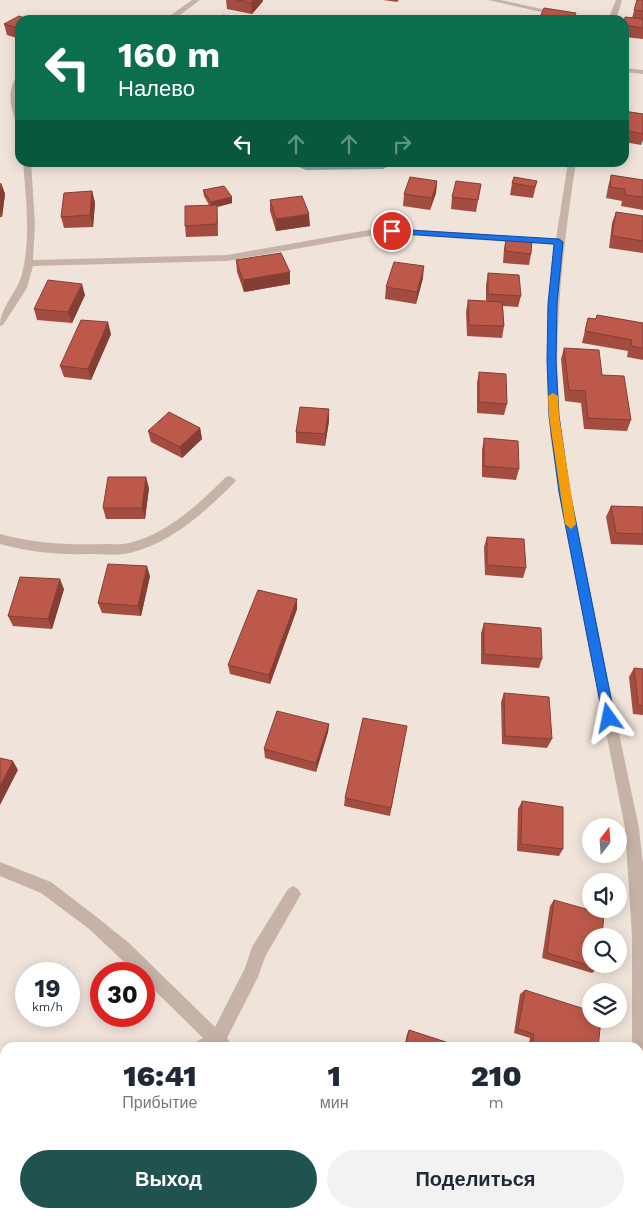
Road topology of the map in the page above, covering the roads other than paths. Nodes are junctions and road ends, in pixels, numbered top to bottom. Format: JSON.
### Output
{"nodes":[{"id":1,"x":197,"y":0,"type":"edge"},
{"id":2,"x":490,"y":0,"type":"edge"},
{"id":3,"x":619,"y":0,"type":"edge"},
{"id":4,"x":175,"y":15,"type":"edge"},
{"id":5,"x":563,"y":15,"type":"edge"},
{"id":6,"x":614,"y":15,"type":"edge"},
{"id":7,"x":629,"y":71,"type":"edge"},
{"id":8,"x":643,"y":72,"type":"edge"},
{"id":9,"x":15,"y":86,"type":"edge"},
{"id":10,"x":15,"y":107,"type":"edge"},
{"id":11,"x":27,"y":167,"type":"edge"},
{"id":12,"x":571,"y":167,"type":"edge"},
{"id":13,"x":559,"y":242,"type":"junction"},
{"id":14,"x":29,"y":263,"type":"junction"},
{"id":15,"x":0,"y":323,"type":"edge"},
{"id":16,"x":230,"y":480,"type":"dead end"},
{"id":17,"x":0,"y":539,"type":"edge"},
{"id":18,"x":0,"y":869,"type":"edge"},
{"id":19,"x":293,"y":894,"type":"dead end"},
{"id":20,"x":220,"y":1042,"type":"edge"},
{"id":21,"x":221,"y":1042,"type":"edge"},
{"id":22,"x":642,"y":1042,"type":"edge"}],
"edges":[{"from":1,"to":4,"type":"street"},
{"from":2,"to":5,"type":"street"},
{"from":3,"to":6,"type":"street"},
{"from":7,"to":8,"type":"street"},
{"from":9,"to":10,"type":"street"},
{"from":11,"to":14,"type":"street"},
{"from":12,"to":13,"type":"street"},
{"from":13,"to":14,"type":"street"},
{"from":13,"to":22,"type":"street"},
{"from":14,"to":15,"type":"street"},
{"from":16,"to":17,"type":"street"},
{"from":18,"to":20,"type":"street"},
{"from":19,"to":21,"type":"street"}]}
